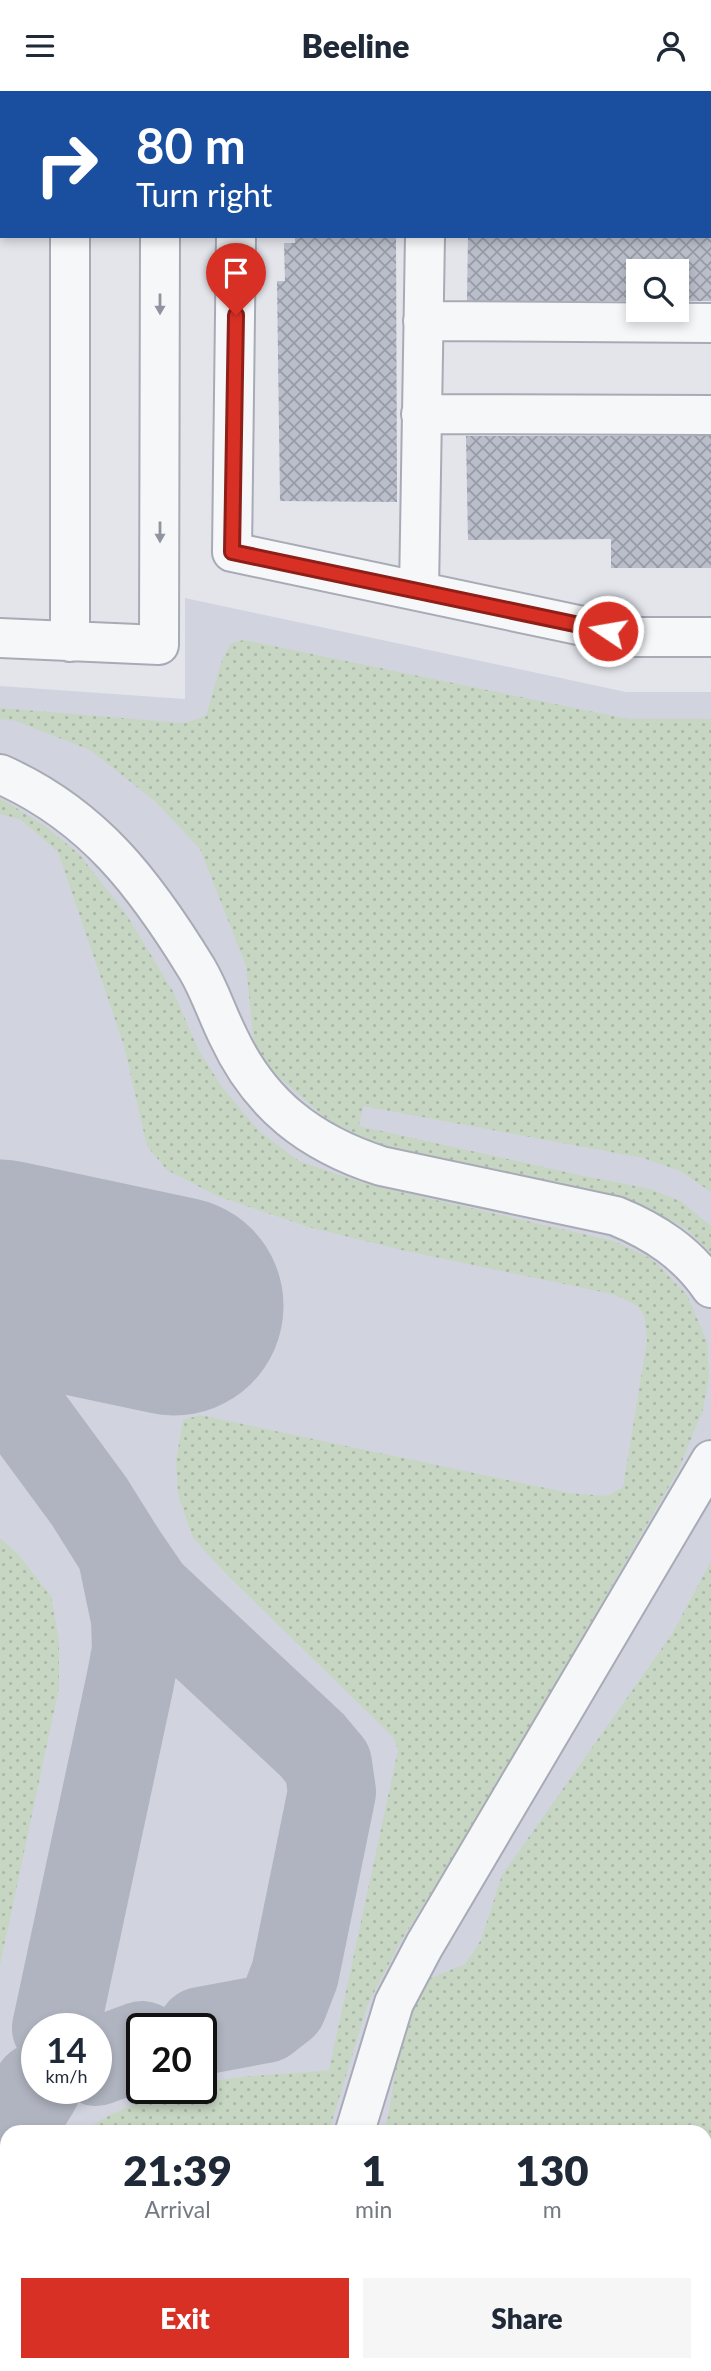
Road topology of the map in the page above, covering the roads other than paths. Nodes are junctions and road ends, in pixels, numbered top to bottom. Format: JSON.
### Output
{"nodes":[{"id":1,"x":70,"y":238,"type":"edge"},
{"id":2,"x":160,"y":238,"type":"edge"},
{"id":3,"x":236,"y":238,"type":"edge"},
{"id":4,"x":425,"y":238,"type":"edge"},
{"id":5,"x":423,"y":321,"type":"junction"},
{"id":6,"x":711,"y":323,"type":"edge"},
{"id":7,"x":421,"y":414,"type":"junction"},
{"id":8,"x":711,"y":415,"type":"edge"},
{"id":9,"x":419,"y":591,"type":"junction"},
{"id":10,"x":711,"y":637,"type":"edge"},
{"id":11,"x":0,"y":638,"type":"edge"},
{"id":12,"x":71,"y":642,"type":"junction"},
{"id":13,"x":0,"y":774,"type":"edge"},
{"id":14,"x":711,"y":1288,"type":"edge"},
{"id":15,"x":711,"y":1460,"type":"edge"},
{"id":16,"x":357,"y":2125,"type":"edge"}],
"edges":[{"from":1,"to":12,"type":"street"},
{"from":2,"to":12,"type":"street","one_way":true},
{"from":3,"to":9,"type":"street"},
{"from":4,"to":5,"type":"street"},
{"from":5,"to":6,"type":"street"},
{"from":5,"to":7,"type":"street"},
{"from":7,"to":8,"type":"street"},
{"from":7,"to":9,"type":"street"},
{"from":9,"to":10,"type":"street"},
{"from":11,"to":12,"type":"street"},
{"from":13,"to":14,"type":"street"},
{"from":15,"to":16,"type":"street"}]}
